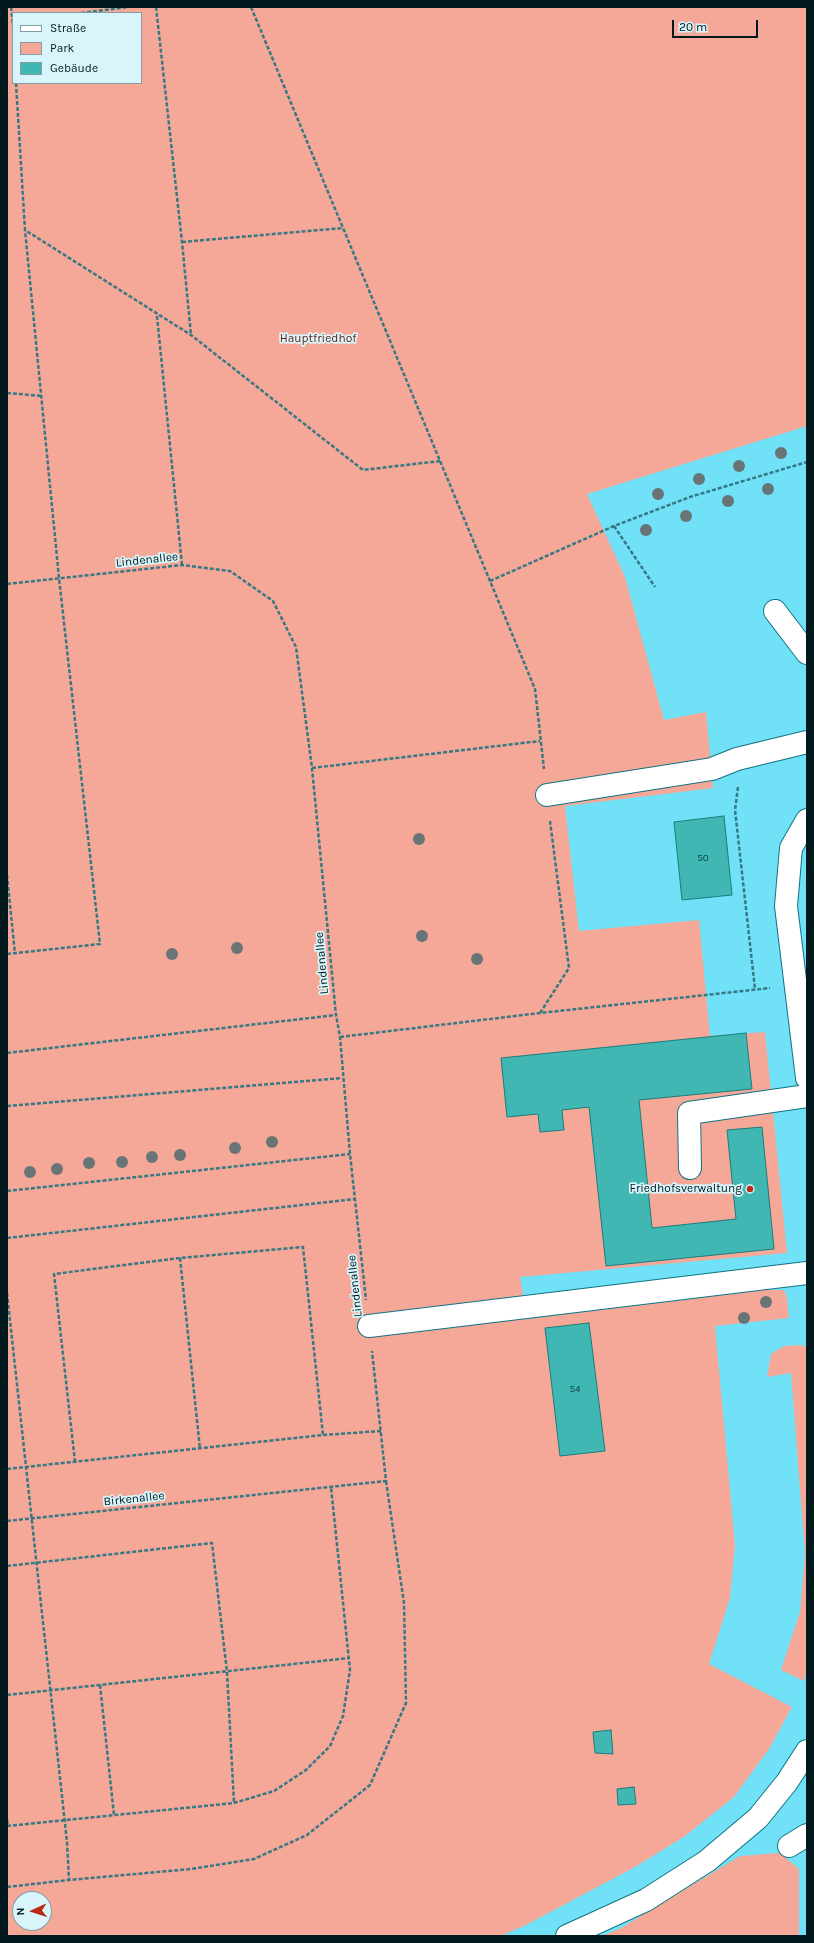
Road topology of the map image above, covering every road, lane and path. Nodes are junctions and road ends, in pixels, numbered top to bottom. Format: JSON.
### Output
{"nodes":[{"id":1,"x":130,"y":7,"type":"edge"},
{"id":2,"x":156,"y":7,"type":"edge"},
{"id":3,"x":251,"y":7,"type":"edge"},
{"id":4,"x":89,"y":12,"type":"edge"},
{"id":5,"x":16,"y":84,"type":"edge"},
{"id":6,"x":343,"y":228,"type":"junction"},
{"id":7,"x":25,"y":230,"type":"junction"},
{"id":8,"x":182,"y":242,"type":"junction"},
{"id":9,"x":157,"y":315,"type":"junction"},
{"id":10,"x":191,"y":335,"type":"junction"},
{"id":11,"x":7,"y":393,"type":"edge"},
{"id":12,"x":42,"y":396,"type":"junction"},
{"id":13,"x":440,"y":461,"type":"junction"},
{"id":14,"x":807,"y":462,"type":"edge"},
{"id":15,"x":614,"y":526,"type":"junction"},
{"id":16,"x":182,"y":565,"type":"junction"},
{"id":17,"x":59,"y":578,"type":"junction"},
{"id":18,"x":490,"y":581,"type":"junction"},
{"id":19,"x":7,"y":584,"type":"edge"},
{"id":20,"x":655,"y":587,"type":"dead end"},
{"id":21,"x":775,"y":612,"type":"dead end"},
{"id":22,"x":807,"y":652,"type":"edge"},
{"id":23,"x":540,"y":741,"type":"junction"},
{"id":24,"x":807,"y":742,"type":"edge"},
{"id":25,"x":312,"y":768,"type":"junction"},
{"id":26,"x":738,"y":794,"type":"dead end"},
{"id":27,"x":547,"y":795,"type":"junction"},
{"id":28,"x":807,"y":820,"type":"edge"},
{"id":29,"x":7,"y":875,"type":"edge"},
{"id":30,"x":7,"y":954,"type":"edge"},
{"id":31,"x":15,"y":954,"type":"junction"},
{"id":32,"x":755,"y":989,"type":"junction"},
{"id":33,"x":770,"y":995,"type":"dead end"},
{"id":34,"x":540,"y":1013,"type":"junction"},
{"id":35,"x":336,"y":1015,"type":"junction"},
{"id":36,"x":340,"y":1037,"type":"junction"},
{"id":37,"x":7,"y":1052,"type":"edge"},
{"id":38,"x":342,"y":1078,"type":"junction"},
{"id":39,"x":807,"y":1078,"type":"edge"},
{"id":40,"x":807,"y":1096,"type":"edge"},
{"id":41,"x":7,"y":1106,"type":"edge"},
{"id":42,"x":350,"y":1154,"type":"junction"},
{"id":43,"x":690,"y":1168,"type":"dead end"},
{"id":44,"x":7,"y":1191,"type":"edge"},
{"id":45,"x":355,"y":1199,"type":"junction"},
{"id":46,"x":7,"y":1238,"type":"edge"},
{"id":47,"x":180,"y":1258,"type":"junction"},
{"id":48,"x":807,"y":1273,"type":"edge"},
{"id":49,"x":7,"y":1293,"type":"edge"},
{"id":50,"x":369,"y":1326,"type":"junction"},
{"id":51,"x":7,"y":1343,"type":"edge"},
{"id":52,"x":13,"y":1343,"type":"junction"},
{"id":53,"x":381,"y":1431,"type":"junction"},
{"id":54,"x":323,"y":1435,"type":"junction"},
{"id":55,"x":200,"y":1449,"type":"junction"},
{"id":56,"x":75,"y":1462,"type":"junction"},
{"id":57,"x":27,"y":1467,"type":"junction"},
{"id":58,"x":7,"y":1469,"type":"edge"},
{"id":59,"x":386,"y":1481,"type":"junction"},
{"id":60,"x":331,"y":1487,"type":"junction"},
{"id":61,"x":32,"y":1518,"type":"junction"},
{"id":62,"x":7,"y":1521,"type":"edge"},
{"id":63,"x":37,"y":1563,"type":"junction"},
{"id":64,"x":7,"y":1566,"type":"edge"},
{"id":65,"x":349,"y":1658,"type":"junction"},
{"id":66,"x":227,"y":1672,"type":"junction"},
{"id":67,"x":100,"y":1685,"type":"junction"},
{"id":68,"x":50,"y":1690,"type":"junction"},
{"id":69,"x":7,"y":1695,"type":"edge"},
{"id":70,"x":807,"y":1751,"type":"edge"},
{"id":71,"x":234,"y":1803,"type":"junction"},
{"id":72,"x":114,"y":1815,"type":"junction"},
{"id":73,"x":7,"y":1820,"type":"edge"},
{"id":74,"x":64,"y":1820,"type":"junction"},
{"id":75,"x":7,"y":1826,"type":"edge"},
{"id":76,"x":69,"y":1880,"type":"junction"},
{"id":77,"x":7,"y":1886,"type":"edge"},
{"id":78,"x":567,"y":1936,"type":"edge"}],
"edges":[{"from":1,"to":4,"type":"path"},
{"from":2,"to":8,"type":"path"},
{"from":3,"to":6,"type":"path"},
{"from":5,"to":7,"type":"path"},
{"from":6,"to":8,"type":"path"},
{"from":6,"to":13,"type":"path"},
{"from":7,"to":9,"type":"path"},
{"from":7,"to":12,"type":"path"},
{"from":8,"to":10,"type":"path"},
{"from":9,"to":10,"type":"path"},
{"from":9,"to":16,"type":"path"},
{"from":10,"to":13,"type":"path"},
{"from":11,"to":12,"type":"path"},
{"from":12,"to":17,"type":"path"},
{"from":13,"to":18,"type":"path"},
{"from":14,"to":15,"type":"path"},
{"from":15,"to":18,"type":"path"},
{"from":15,"to":20,"type":"path"},
{"from":16,"to":17,"type":"path","name":"Lindenallee"},
{"from":16,"to":25,"type":"path","name":"Lindenallee"},
{"from":17,"to":19,"type":"path","name":"Lindenallee"},
{"from":17,"to":31,"type":"path"},
{"from":18,"to":23,"type":"path"},
{"from":21,"to":22,"type":"street"},
{"from":23,"to":25,"type":"path"},
{"from":23,"to":27,"type":"path"},
{"from":24,"to":27,"type":"street"},
{"from":25,"to":35,"type":"path","name":"Lindenallee"},
{"from":26,"to":32,"type":"path"},
{"from":27,"to":34,"type":"path"},
{"from":28,"to":39,"type":"street"},
{"from":29,"to":31,"type":"path"},
{"from":30,"to":31,"type":"path"},
{"from":32,"to":33,"type":"path"},
{"from":32,"to":34,"type":"path"},
{"from":34,"to":36,"type":"path"},
{"from":35,"to":36,"type":"path","name":"Lindenallee"},
{"from":35,"to":37,"type":"path"},
{"from":36,"to":38,"type":"path","name":"Lindenallee"},
{"from":38,"to":41,"type":"path"},
{"from":38,"to":42,"type":"path","name":"Lindenallee"},
{"from":40,"to":43,"type":"street"},
{"from":42,"to":44,"type":"path"},
{"from":42,"to":45,"type":"path","name":"Lindenallee"},
{"from":45,"to":46,"type":"path"},
{"from":45,"to":50,"type":"path","name":"Lindenallee"},
{"from":47,"to":54,"type":"path"},
{"from":47,"to":55,"type":"path"},
{"from":47,"to":56,"type":"path"},
{"from":48,"to":50,"type":"street"},
{"from":49,"to":52,"type":"path"},
{"from":50,"to":53,"type":"path","name":"Lindenallee"},
{"from":51,"to":52,"type":"path"},
{"from":52,"to":57,"type":"path"},
{"from":53,"to":54,"type":"path"},
{"from":53,"to":59,"type":"path","name":"Lindenallee"},
{"from":54,"to":55,"type":"path"},
{"from":55,"to":56,"type":"path"},
{"from":56,"to":57,"type":"path"},
{"from":57,"to":58,"type":"path"},
{"from":57,"to":61,"type":"path"},
{"from":59,"to":60,"type":"path"},
{"from":59,"to":76,"type":"path","name":"Lindenallee"},
{"from":60,"to":61,"type":"path","name":"Birkenallee"},
{"from":60,"to":65,"type":"path"},
{"from":61,"to":62,"type":"path","name":"Birkenallee"},
{"from":61,"to":63,"type":"path"},
{"from":63,"to":64,"type":"path"},
{"from":63,"to":66,"type":"path"},
{"from":63,"to":68,"type":"path"},
{"from":65,"to":66,"type":"path"},
{"from":65,"to":71,"type":"path"},
{"from":66,"to":67,"type":"path"},
{"from":66,"to":71,"type":"path"},
{"from":67,"to":68,"type":"path"},
{"from":67,"to":72,"type":"path"},
{"from":68,"to":69,"type":"path"},
{"from":68,"to":74,"type":"path"},
{"from":70,"to":78,"type":"street"},
{"from":71,"to":72,"type":"path"},
{"from":72,"to":74,"type":"path"},
{"from":73,"to":75,"type":"path"},
{"from":74,"to":75,"type":"path"},
{"from":74,"to":76,"type":"path"},
{"from":76,"to":77,"type":"path","name":"Lindenallee"}]}
